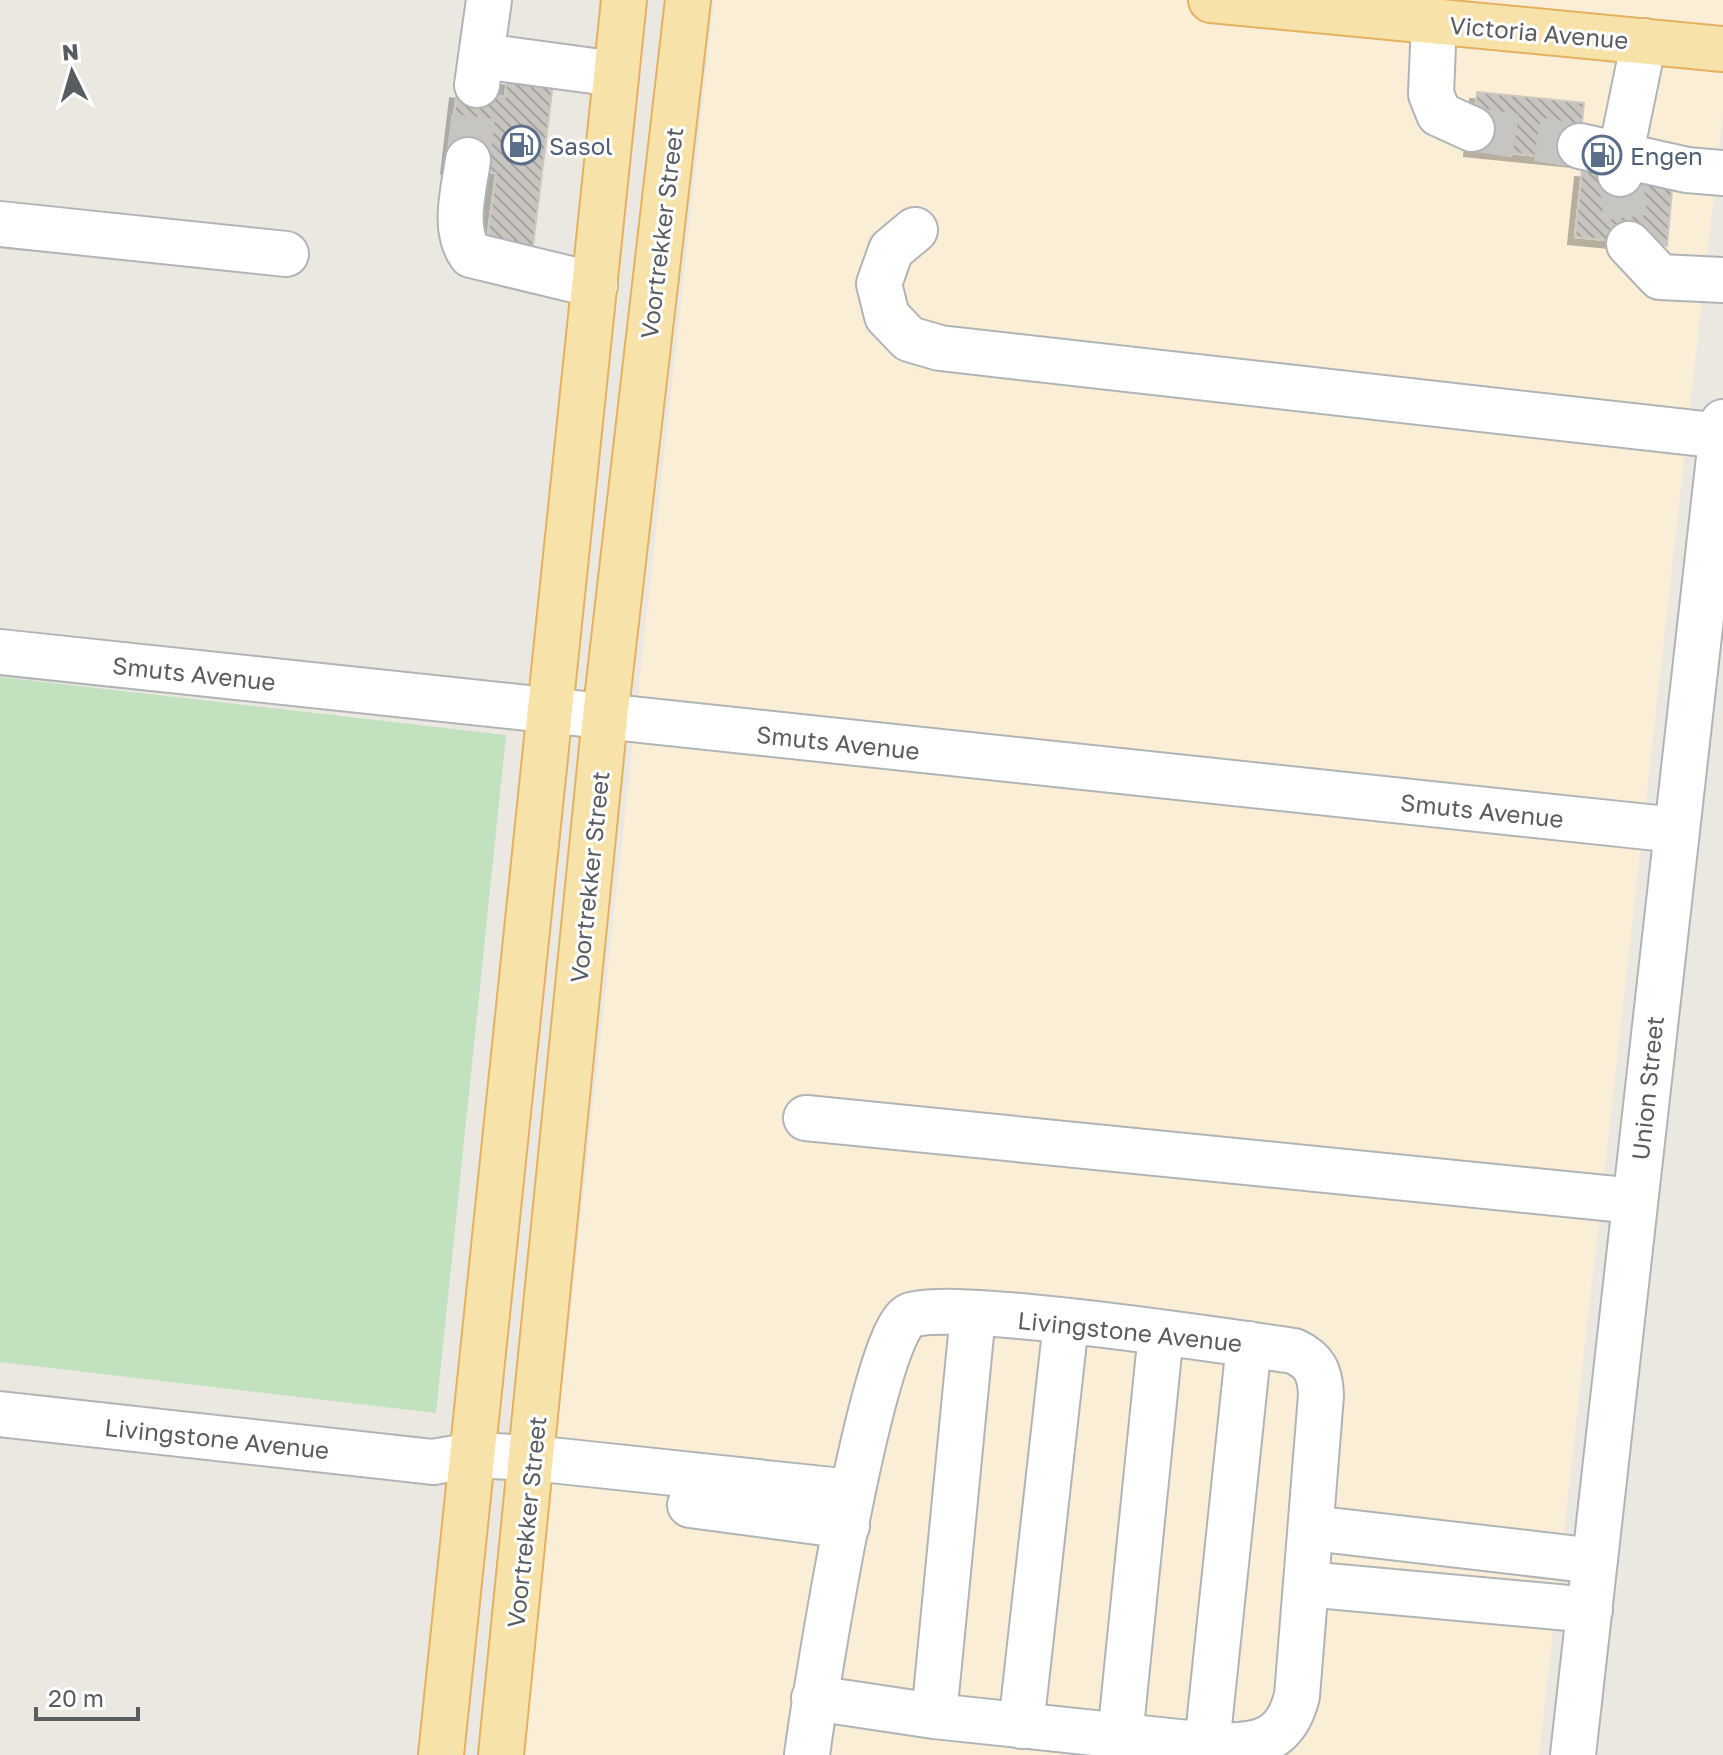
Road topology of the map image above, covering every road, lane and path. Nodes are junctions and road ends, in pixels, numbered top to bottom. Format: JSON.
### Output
{"nodes":[{"id":1,"x":489,"y":0,"type":"edge"},
{"id":2,"x":624,"y":0,"type":"edge"},
{"id":3,"x":688,"y":0,"type":"edge"},
{"id":4,"x":1211,"y":0,"type":"edge"},
{"id":5,"x":1434,"y":22,"type":"junction"},
{"id":6,"x":1644,"y":41,"type":"junction"},
{"id":7,"x":1723,"y":49,"type":"edge"},
{"id":8,"x":616,"y":74,"type":"junction"},
{"id":9,"x":1472,"y":129,"type":"tunnel mouth"},
{"id":10,"x":468,"y":160,"type":"tunnel mouth"},
{"id":11,"x":1723,"y":173,"type":"edge"},
{"id":12,"x":0,"y":224,"type":"edge"},
{"id":13,"x":915,"y":230,"type":"dead end"},
{"id":14,"x":1629,"y":244,"type":"tunnel mouth"},
{"id":15,"x":286,"y":254,"type":"dead end"},
{"id":16,"x":1723,"y":280,"type":"edge"},
{"id":17,"x":595,"y":285,"type":"junction"},
{"id":18,"x":1722,"y":429,"type":"edge"},
{"id":19,"x":0,"y":652,"type":"edge"},
{"id":20,"x":552,"y":711,"type":"junction"},
{"id":21,"x":605,"y":717,"type":"junction"},
{"id":22,"x":1676,"y":830,"type":"junction"},
{"id":23,"x":806,"y":1118,"type":"dead end"},
{"id":24,"x":1635,"y":1201,"type":"junction"},
{"id":25,"x":973,"y":1314,"type":"junction"},
{"id":26,"x":1066,"y":1323,"type":"junction"},
{"id":27,"x":1161,"y":1333,"type":"junction"},
{"id":28,"x":1249,"y":1344,"type":"junction"},
{"id":29,"x":0,"y":1414,"type":"edge"},
{"id":30,"x":459,"y":1465,"type":"junction"},
{"id":31,"x":531,"y":1471,"type":"junction"},
{"id":32,"x":849,"y":1509,"type":"junction"},
{"id":33,"x":1312,"y":1528,"type":"junction"},
{"id":34,"x":1595,"y":1561,"type":"junction"},
{"id":35,"x":1306,"y":1584,"type":"junction"},
{"id":36,"x":1590,"y":1610,"type":"junction"},
{"id":37,"x":814,"y":1698,"type":"junction"},
{"id":38,"x":934,"y":1716,"type":"junction"},
{"id":39,"x":1021,"y":1726,"type":"junction"},
{"id":40,"x":1120,"y":1737,"type":"junction"},
{"id":41,"x":1207,"y":1745,"type":"junction"},
{"id":42,"x":441,"y":1755,"type":"edge"},
{"id":43,"x":501,"y":1755,"type":"edge"},
{"id":44,"x":807,"y":1755,"type":"edge"},
{"id":45,"x":1573,"y":1755,"type":"edge"}],
"edges":[{"from":1,"to":8,"type":"street"},
{"from":2,"to":8,"type":"main road"},
{"from":3,"to":21,"type":"main road","name":"Voortrekker Street"},
{"from":4,"to":5,"type":"main road","name":"Victoria Avenue"},
{"from":5,"to":6,"type":"main road","name":"Victoria Avenue"},
{"from":5,"to":9,"type":"street"},
{"from":6,"to":7,"type":"main road","name":"Victoria Avenue"},
{"from":6,"to":11,"type":"street"},
{"from":8,"to":17,"type":"main road"},
{"from":10,"to":17,"type":"street"},
{"from":12,"to":15,"type":"street"},
{"from":13,"to":18,"type":"street"},
{"from":14,"to":16,"type":"street"},
{"from":17,"to":20,"type":"main road"},
{"from":18,"to":22,"type":"street","name":"Union Street"},
{"from":19,"to":20,"type":"street","name":"Smuts Avenue"},
{"from":20,"to":21,"type":"street","name":"Smuts Avenue"},
{"from":20,"to":30,"type":"main road"},
{"from":21,"to":22,"type":"street","name":"Smuts Avenue"},
{"from":21,"to":31,"type":"main road","name":"Voortrekker Street"},
{"from":22,"to":24,"type":"street","name":"Union Street"},
{"from":23,"to":24,"type":"street"},
{"from":24,"to":34,"type":"street","name":"Union Street"},
{"from":25,"to":26,"type":"street","name":"Livingstone Avenue"},
{"from":25,"to":32,"type":"street","name":"Livingstone Avenue"},
{"from":25,"to":38,"type":"street"},
{"from":26,"to":27,"type":"street","name":"Livingstone Avenue"},
{"from":26,"to":39,"type":"street"},
{"from":27,"to":28,"type":"street","name":"Livingstone Avenue"},
{"from":27,"to":40,"type":"street"},
{"from":28,"to":33,"type":"street","name":"Livingstone Avenue"},
{"from":28,"to":41,"type":"street"},
{"from":29,"to":30,"type":"street","name":"Livingstone Avenue"},
{"from":30,"to":31,"type":"street","name":"Livingstone Avenue"},
{"from":30,"to":42,"type":"main road"},
{"from":31,"to":32,"type":"street","name":"Livingstone Avenue"},
{"from":31,"to":43,"type":"main road","name":"Voortrekker Street"},
{"from":32,"to":37,"type":"street"},
{"from":33,"to":34,"type":"street"},
{"from":33,"to":35,"type":"street","name":"Livingstone Avenue"},
{"from":34,"to":36,"type":"street","name":"Union Street"},
{"from":35,"to":36,"type":"street"},
{"from":35,"to":41,"type":"street","name":"Livingstone Avenue"},
{"from":36,"to":45,"type":"street","name":"Union Street"},
{"from":37,"to":38,"type":"street","name":"Livingstone Avenue"},
{"from":37,"to":44,"type":"street"},
{"from":38,"to":39,"type":"street","name":"Livingstone Avenue"},
{"from":39,"to":40,"type":"street","name":"Livingstone Avenue"},
{"from":40,"to":41,"type":"street","name":"Livingstone Avenue"}]}
